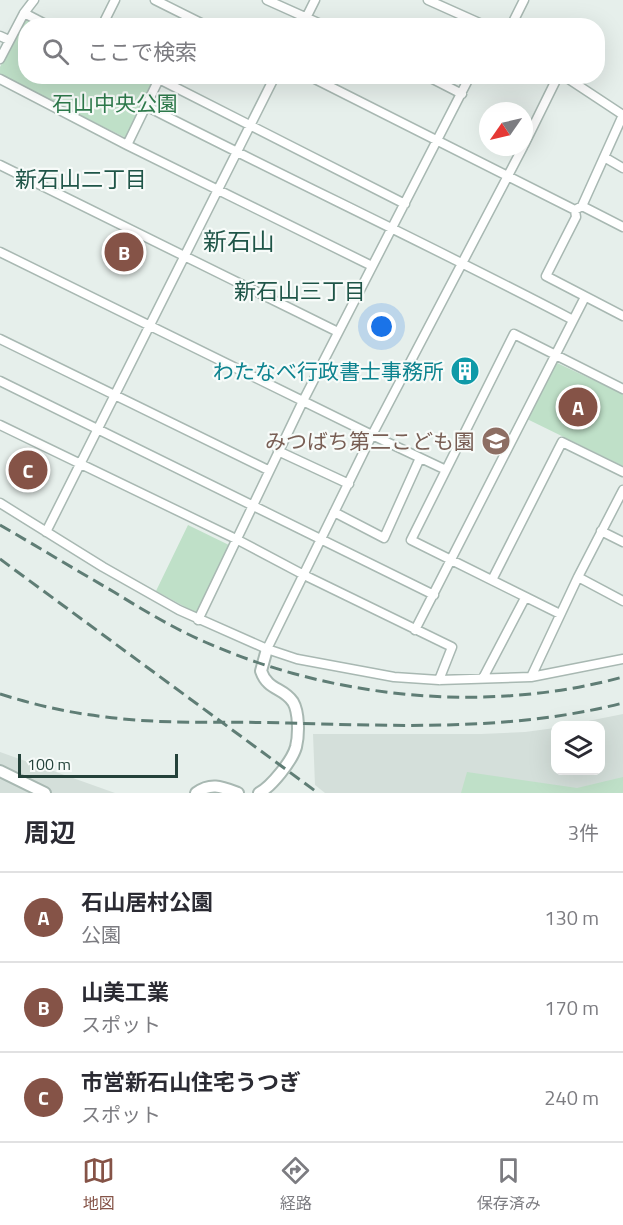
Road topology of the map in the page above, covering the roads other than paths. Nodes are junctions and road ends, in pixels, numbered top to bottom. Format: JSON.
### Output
{"nodes":[{"id":1,"x":34,"y":0,"type":"edge"},
{"id":2,"x":115,"y":0,"type":"edge"},
{"id":3,"x":155,"y":0,"type":"edge"},
{"id":4,"x":267,"y":0,"type":"edge"},
{"id":5,"x":315,"y":0,"type":"edge"},
{"id":6,"x":428,"y":0,"type":"edge"},
{"id":7,"x":525,"y":0,"type":"edge"},
{"id":8,"x":24,"y":13,"type":"junction"},
{"id":9,"x":306,"y":16,"type":"junction"},
{"id":10,"x":21,"y":18,"type":"edge"},
{"id":11,"x":34,"y":18,"type":"edge"},
{"id":12,"x":106,"y":18,"type":"edge"},
{"id":13,"x":191,"y":18,"type":"edge"},
{"id":14,"x":310,"y":18,"type":"edge"},
{"id":15,"x":468,"y":18,"type":"edge"},
{"id":16,"x":515,"y":18,"type":"edge"},
{"id":17,"x":18,"y":24,"type":"edge"},
{"id":18,"x":0,"y":36,"type":"edge"},
{"id":19,"x":9,"y":40,"type":"junction"},
{"id":20,"x":0,"y":58,"type":"edge"},
{"id":21,"x":0,"y":79,"type":"edge"},
{"id":22,"x":154,"y":84,"type":"edge"},
{"id":23,"x":168,"y":84,"type":"edge"},
{"id":24,"x":271,"y":84,"type":"edge"},
{"id":25,"x":325,"y":84,"type":"edge"},
{"id":26,"x":443,"y":84,"type":"edge"},
{"id":27,"x":466,"y":84,"type":"edge"},
{"id":28,"x":554,"y":84,"type":"edge"},
{"id":29,"x":576,"y":84,"type":"edge"},
{"id":30,"x":462,"y":94,"type":"junction"},
{"id":31,"x":146,"y":106,"type":"junction"},
{"id":32,"x":623,"y":115,"type":"edge"},
{"id":33,"x":250,"y":124,"type":"junction"},
{"id":34,"x":533,"y":126,"type":"edge"},
{"id":35,"x":438,"y":141,"type":"junction"},
{"id":36,"x":127,"y":145,"type":"junction"},
{"id":37,"x":236,"y":153,"type":"junction"},
{"id":38,"x":518,"y":156,"type":"edge"},
{"id":39,"x":604,"y":157,"type":"junction"},
{"id":40,"x":0,"y":165,"type":"edge"},
{"id":41,"x":623,"y":168,"type":"edge"},
{"id":42,"x":509,"y":175,"type":"junction"},
{"id":43,"x":218,"y":190,"type":"junction"},
{"id":44,"x":405,"y":204,"type":"junction"},
{"id":45,"x":578,"y":208,"type":"junction"},
{"id":46,"x":623,"y":227,"type":"edge"},
{"id":47,"x":391,"y":230,"type":"junction"},
{"id":48,"x":0,"y":252,"type":"edge"},
{"id":49,"x":185,"y":255,"type":"junction"},
{"id":50,"x":462,"y":261,"type":"junction"},
{"id":51,"x":372,"y":266,"type":"junction"},
{"id":52,"x":585,"y":297,"type":"junction"},
{"id":53,"x":623,"y":316,"type":"edge"},
{"id":54,"x":573,"y":320,"type":"junction"},
{"id":55,"x":149,"y":326,"type":"junction"},
{"id":56,"x":338,"y":332,"type":"junction"},
{"id":57,"x":0,"y":339,"type":"edge"},
{"id":58,"x":555,"y":356,"type":"junction"},
{"id":59,"x":0,"y":381,"type":"edge"},
{"id":60,"x":623,"y":389,"type":"edge"},
{"id":61,"x":114,"y":395,"type":"junction"},
{"id":62,"x":303,"y":401,"type":"junction"},
{"id":63,"x":0,"y":425,"type":"edge"},
{"id":64,"x":98,"y":429,"type":"junction"},
{"id":65,"x":372,"y":435,"type":"junction"},
{"id":66,"x":278,"y":451,"type":"junction"},
{"id":67,"x":420,"y":458,"type":"junction"},
{"id":68,"x":80,"y":464,"type":"junction"},
{"id":69,"x":268,"y":470,"type":"junction"},
{"id":70,"x":446,"y":470,"type":"junction"},
{"id":71,"x":623,"y":472,"type":"edge"},
{"id":72,"x":349,"y":484,"type":"junction"},
{"id":73,"x":623,"y":492,"type":"edge"},
{"id":74,"x":0,"y":503,"type":"edge"},
{"id":75,"x":252,"y":505,"type":"junction"},
{"id":76,"x":334,"y":512,"type":"junction"},
{"id":77,"x":601,"y":531,"type":"junction"},
{"id":78,"x":46,"y":532,"type":"junction"},
{"id":79,"x":236,"y":539,"type":"junction"},
{"id":80,"x":321,"y":539,"type":"junction"},
{"id":81,"x":623,"y":542,"type":"edge"},
{"id":82,"x":452,"y":560,"type":"junction"},
{"id":83,"x":304,"y":575,"type":"junction"},
{"id":84,"x":578,"y":577,"type":"junction"},
{"id":85,"x":492,"y":580,"type":"junction"},
{"id":86,"x":434,"y":595,"type":"junction"},
{"id":87,"x":525,"y":598,"type":"junction"},
{"id":88,"x":623,"y":601,"type":"edge"},
{"id":89,"x":560,"y":614,"type":"junction"},
{"id":90,"x":198,"y":620,"type":"junction"},
{"id":91,"x":415,"y":630,"type":"junction"},
{"id":92,"x":267,"y":649,"type":"junction"},
{"id":93,"x":623,"y":659,"type":"edge"},
{"id":94,"x":531,"y":677,"type":"junction"},
{"id":95,"x":483,"y":678,"type":"junction"},
{"id":96,"x":440,"y":680,"type":"junction"},
{"id":97,"x":0,"y":771,"type":"edge"},
{"id":98,"x":45,"y":793,"type":"edge"},
{"id":99,"x":196,"y":793,"type":"edge"},
{"id":100,"x":238,"y":793,"type":"edge"},
{"id":101,"x":258,"y":793,"type":"edge"}],
"edges":[{"from":1,"to":8,"type":"street"},
{"from":2,"to":12,"type":"street"},
{"from":3,"to":13,"type":"street"},
{"from":4,"to":9,"type":"street"},
{"from":5,"to":9,"type":"street"},
{"from":6,"to":15,"type":"street"},
{"from":7,"to":16,"type":"street"},
{"from":8,"to":10,"type":"street"},
{"from":8,"to":11,"type":"street"},
{"from":9,"to":14,"type":"street"},
{"from":17,"to":19,"type":"street"},
{"from":18,"to":19,"type":"street"},
{"from":19,"to":20,"type":"street"},
{"from":21,"to":36,"type":"street"},
{"from":22,"to":31,"type":"street"},
{"from":23,"to":33,"type":"street"},
{"from":24,"to":33,"type":"street"},
{"from":25,"to":35,"type":"street"},
{"from":26,"to":30,"type":"street"},
{"from":27,"to":30,"type":"street"},
{"from":28,"to":34,"type":"street"},
{"from":29,"to":32,"type":"street"},
{"from":30,"to":35,"type":"street"},
{"from":31,"to":36,"type":"street"},
{"from":31,"to":37,"type":"street"},
{"from":32,"to":39,"type":"street"},
{"from":33,"to":37,"type":"street"},
{"from":33,"to":44,"type":"street"},
{"from":35,"to":42,"type":"street"},
{"from":35,"to":44,"type":"street"},
{"from":36,"to":43,"type":"street"},
{"from":37,"to":43,"type":"street"},
{"from":37,"to":47,"type":"street"},
{"from":38,"to":42,"type":"street"},
{"from":39,"to":41,"type":"street"},
{"from":39,"to":45,"type":"street"},
{"from":40,"to":49,"type":"street"},
{"from":42,"to":45,"type":"street"},
{"from":42,"to":50,"type":"street"},
{"from":43,"to":49,"type":"street"},
{"from":43,"to":51,"type":"street"},
{"from":44,"to":47,"type":"street"},
{"from":45,"to":46,"type":"street"},
{"from":45,"to":52,"type":"street"},
{"from":47,"to":50,"type":"street"},
{"from":47,"to":51,"type":"street"},
{"from":48,"to":55,"type":"street"},
{"from":49,"to":55,"type":"street"},
{"from":49,"to":56,"type":"street"},
{"from":50,"to":54,"type":"street"},
{"from":50,"to":65,"type":"street"},
{"from":51,"to":56,"type":"street"},
{"from":52,"to":53,"type":"street"},
{"from":52,"to":54,"type":"street"},
{"from":54,"to":58,"type":"street"},
{"from":55,"to":61,"type":"street"},
{"from":55,"to":62,"type":"street"},
{"from":56,"to":62,"type":"street"},
{"from":57,"to":61,"type":"street"},
{"from":58,"to":60,"type":"street"},
{"from":58,"to":70,"type":"street"},
{"from":58,"to":82,"type":"street"},
{"from":59,"to":64,"type":"street"},
{"from":61,"to":64,"type":"street"},
{"from":61,"to":69,"type":"street"},
{"from":62,"to":65,"type":"street"},
{"from":62,"to":66,"type":"street"},
{"from":63,"to":68,"type":"street"},
{"from":64,"to":68,"type":"street"},
{"from":64,"to":75,"type":"street"},
{"from":65,"to":67,"type":"street"},
{"from":65,"to":72,"type":"street"},
{"from":66,"to":69,"type":"street"},
{"from":66,"to":72,"type":"street"},
{"from":67,"to":70,"type":"street"},
{"from":67,"to":76,"type":"street"},
{"from":68,"to":78,"type":"street"},
{"from":68,"to":79,"type":"street"},
{"from":69,"to":75,"type":"street"},
{"from":70,"to":82,"type":"street"},
{"from":71,"to":85,"type":"street"},
{"from":72,"to":76,"type":"street"},
{"from":73,"to":77,"type":"street"},
{"from":74,"to":78,"type":"street"},
{"from":75,"to":79,"type":"street"},
{"from":75,"to":80,"type":"street"},
{"from":76,"to":80,"type":"street"},
{"from":77,"to":81,"type":"street"},
{"from":77,"to":84,"type":"street"},
{"from":78,"to":90,"type":"street"},
{"from":79,"to":83,"type":"street"},
{"from":79,"to":90,"type":"street"},
{"from":80,"to":83,"type":"street"},
{"from":80,"to":86,"type":"street"},
{"from":82,"to":85,"type":"street"},
{"from":82,"to":86,"type":"street"},
{"from":83,"to":91,"type":"street"},
{"from":83,"to":92,"type":"street"},
{"from":84,"to":88,"type":"street"},
{"from":84,"to":89,"type":"street"},
{"from":85,"to":87,"type":"street"},
{"from":86,"to":91,"type":"street"},
{"from":87,"to":89,"type":"street"},
{"from":87,"to":95,"type":"street"},
{"from":89,"to":94,"type":"street"},
{"from":90,"to":92,"type":"street"},
{"from":91,"to":96,"type":"street"},
{"from":92,"to":96,"type":"street"},
{"from":92,"to":101,"type":"street"},
{"from":93,"to":94,"type":"street"},
{"from":94,"to":95,"type":"street"},
{"from":95,"to":96,"type":"street"},
{"from":97,"to":98,"type":"street"},
{"from":99,"to":100,"type":"street"}]}
